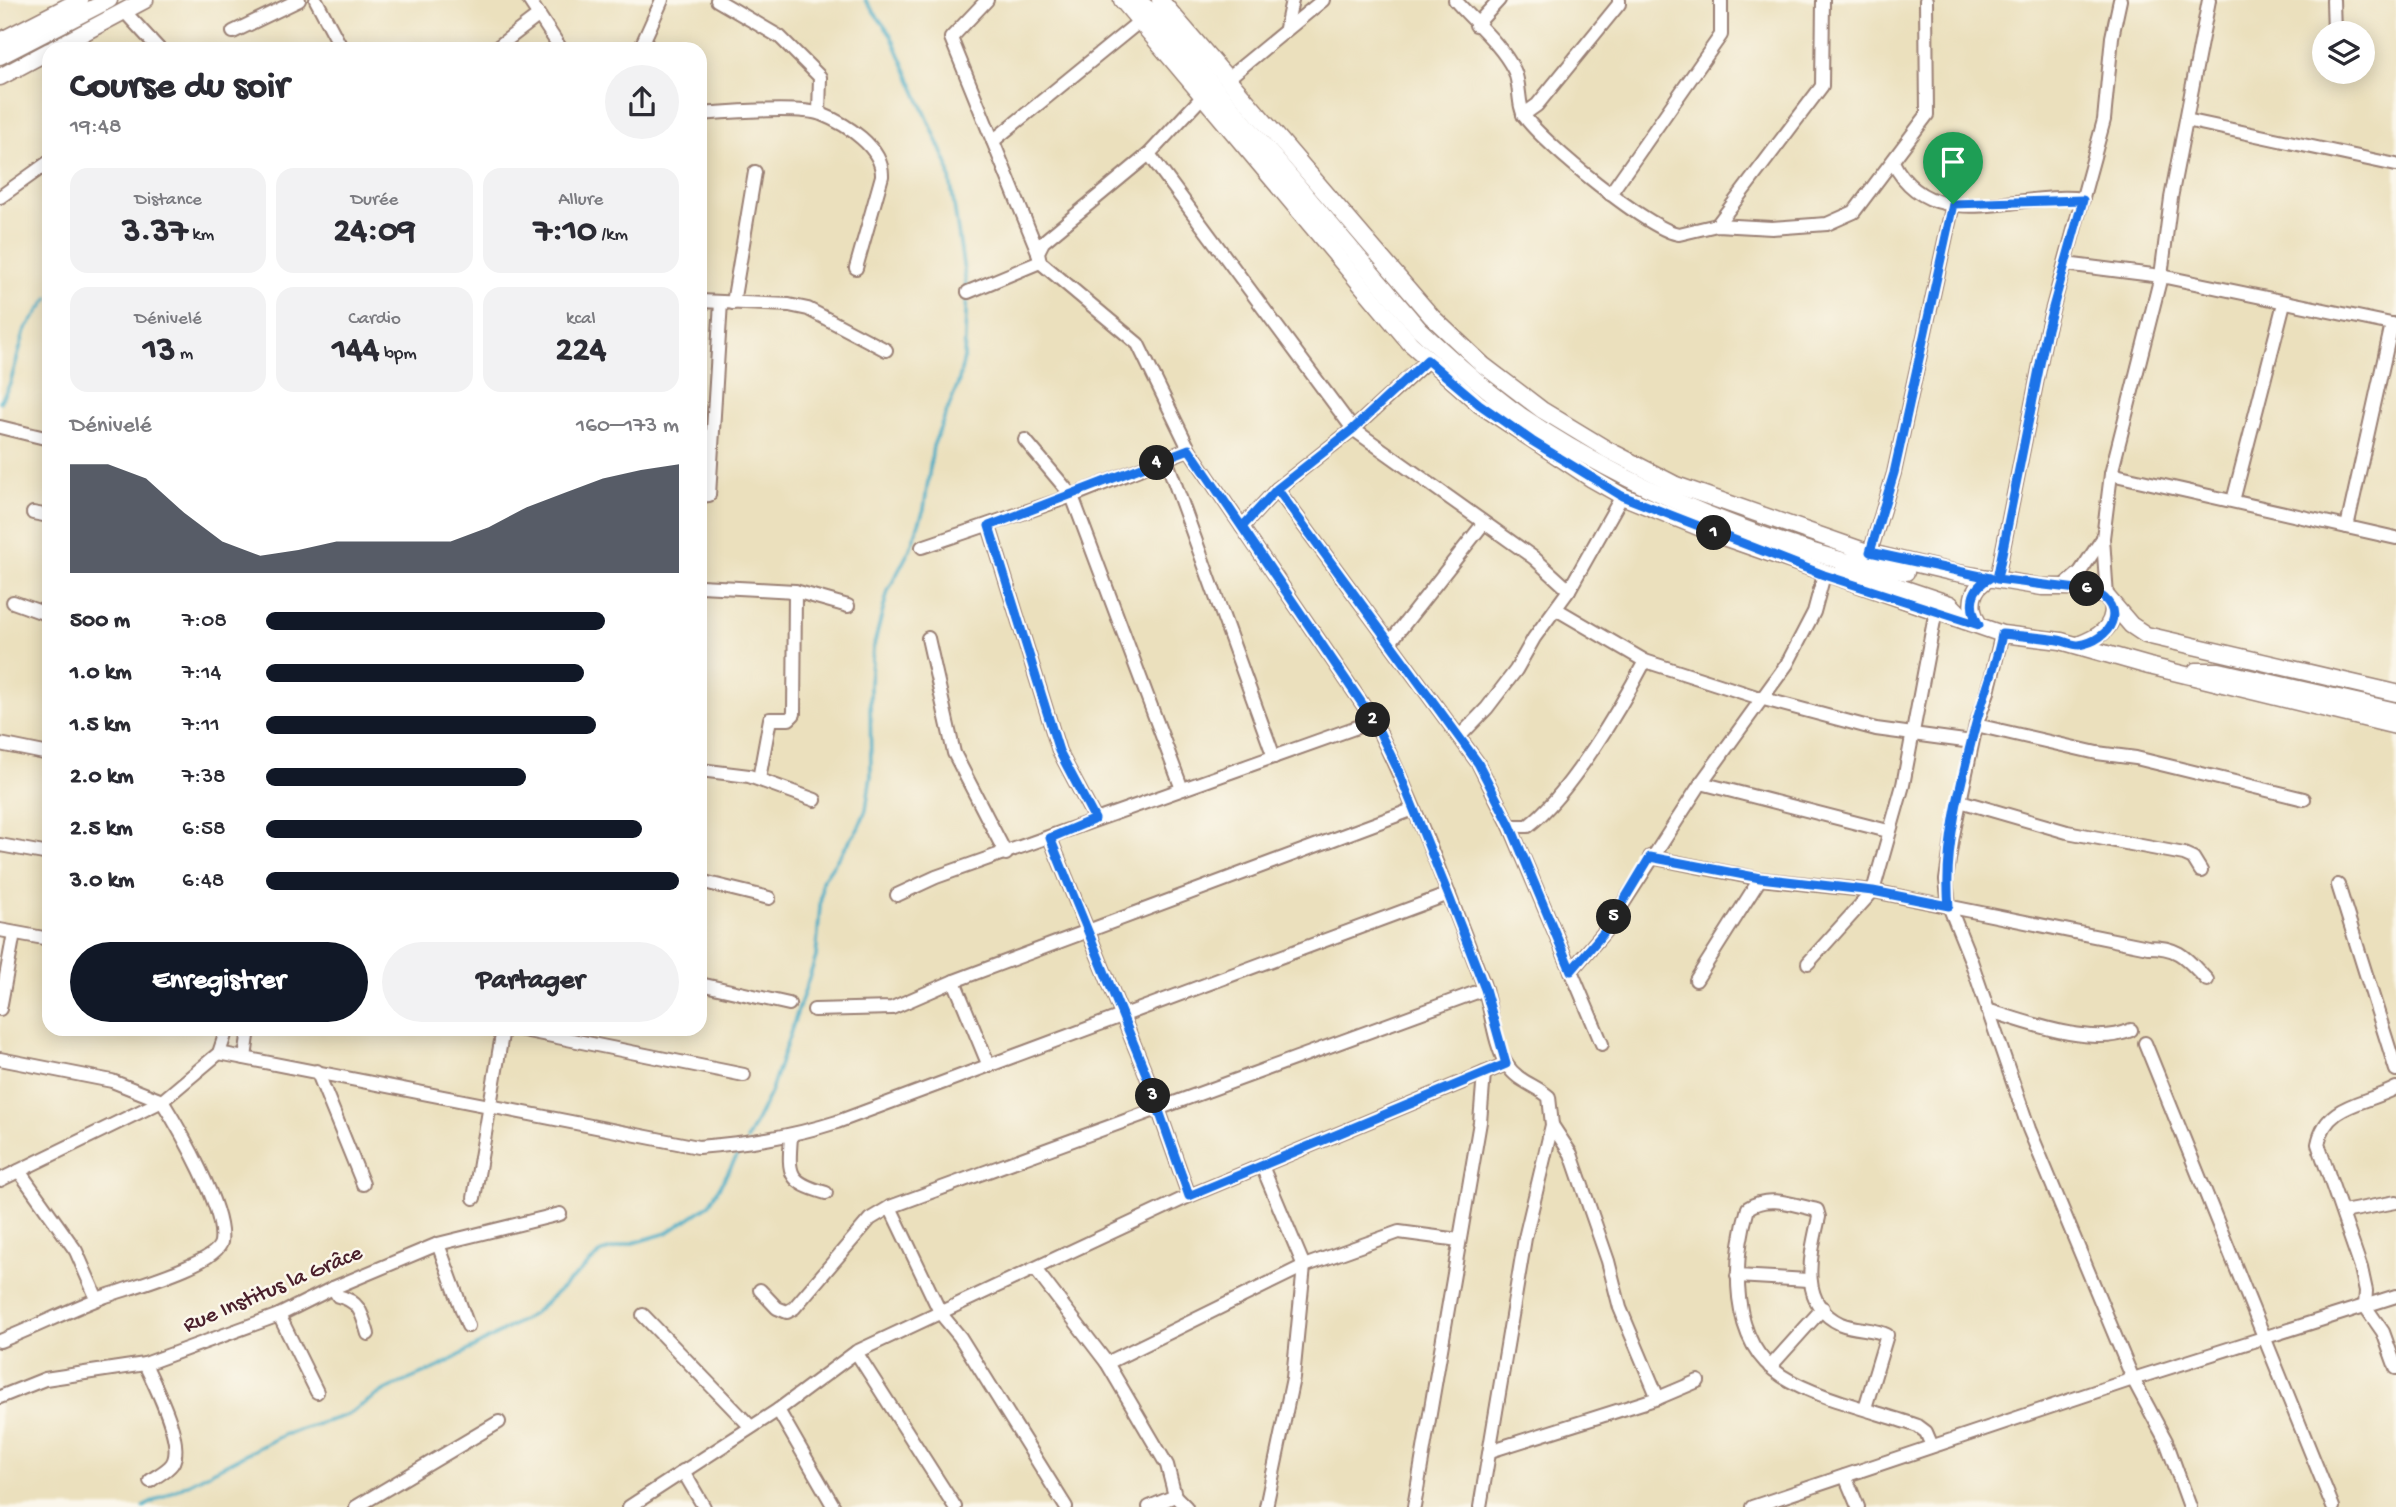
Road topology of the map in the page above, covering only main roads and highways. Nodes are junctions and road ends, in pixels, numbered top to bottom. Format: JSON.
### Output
{"nodes":[{"id":1,"x":80,"y":0,"type":"edge"},
{"id":2,"x":109,"y":0,"type":"edge"},
{"id":3,"x":145,"y":0,"type":"edge"},
{"id":4,"x":1122,"y":0,"type":"edge"},
{"id":5,"x":53,"y":6,"type":"edge"},
{"id":6,"x":1146,"y":6,"type":"edge"},
{"id":7,"x":0,"y":41,"type":"edge"},
{"id":8,"x":66,"y":42,"type":"edge"},
{"id":9,"x":42,"y":55,"type":"edge"},
{"id":10,"x":0,"y":56,"type":"edge"},
{"id":11,"x":0,"y":77,"type":"edge"},
{"id":12,"x":1835,"y":558,"type":"junction"},
{"id":13,"x":1987,"y":577,"type":"junction"},
{"id":14,"x":2110,"y":602,"type":"junction"},
{"id":15,"x":1972,"y":622,"type":"junction"},
{"id":16,"x":2146,"y":635,"type":"junction"},
{"id":17,"x":2078,"y":645,"type":"junction"},
{"id":18,"x":2128,"y":660,"type":"junction"},
{"id":19,"x":2219,"y":671,"type":"junction"},
{"id":20,"x":2396,"y":693,"type":"edge"},
{"id":21,"x":2396,"y":711,"type":"edge"},
{"id":22,"x":2396,"y":726,"type":"edge"}],
"edges":[{"from":1,"to":5,"type":"main road"},
{"from":2,"to":10,"type":"main road"},
{"from":3,"to":8,"type":"main road"},
{"from":4,"to":6,"type":"main road"},
{"from":5,"to":7,"type":"main road"},
{"from":6,"to":12,"type":"main road"},
{"from":6,"to":13,"type":"main road"},
{"from":6,"to":15,"type":"main road"},
{"from":9,"to":11,"type":"main road"},
{"from":12,"to":13,"type":"main road"},
{"from":12,"to":15,"type":"main road"},
{"from":13,"to":14,"type":"main road"},
{"from":13,"to":15,"type":"main road"},
{"from":14,"to":16,"type":"main road"},
{"from":14,"to":17,"type":"main road"},
{"from":15,"to":17,"type":"main road"},
{"from":16,"to":19,"type":"main road"},
{"from":16,"to":20,"type":"main road"},
{"from":17,"to":18,"type":"main road"},
{"from":18,"to":19,"type":"main road"},
{"from":18,"to":22,"type":"main road"},
{"from":19,"to":21,"type":"main road"}]}
